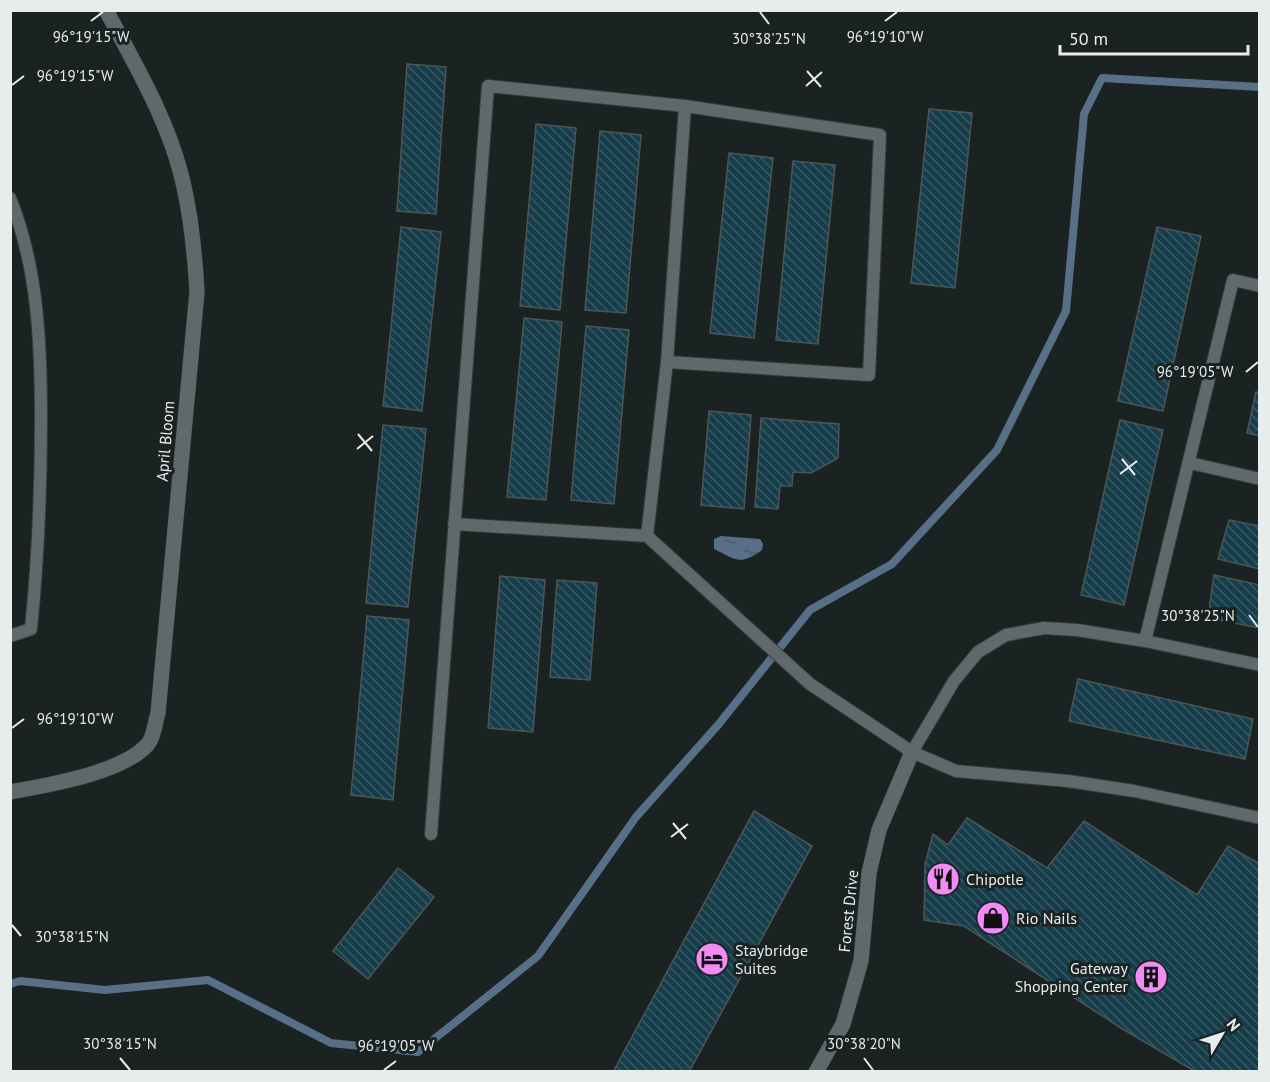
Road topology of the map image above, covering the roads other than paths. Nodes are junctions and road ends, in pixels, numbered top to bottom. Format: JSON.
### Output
{"nodes":[{"id":1,"x":106,"y":10,"type":"edge"},
{"id":2,"x":685,"y":106,"type":"junction"},
{"id":3,"x":10,"y":198,"type":"edge"},
{"id":4,"x":1260,"y":286,"type":"edge"},
{"id":5,"x":667,"y":362,"type":"junction"},
{"id":6,"x":1190,"y":463,"type":"junction"},
{"id":7,"x":1260,"y":479,"type":"edge"},
{"id":8,"x":454,"y":525,"type":"junction"},
{"id":9,"x":647,"y":536,"type":"junction"},
{"id":10,"x":10,"y":636,"type":"edge"},
{"id":11,"x":1145,"y":641,"type":"junction"},
{"id":12,"x":1260,"y":665,"type":"edge"},
{"id":13,"x":912,"y":752,"type":"junction"},
{"id":14,"x":10,"y":792,"type":"edge"},
{"id":15,"x":1260,"y":818,"type":"edge"},
{"id":16,"x":431,"y":834,"type":"dead end"},
{"id":17,"x":816,"y":1071,"type":"edge"}],
"edges":[{"from":1,"to":14,"type":"street","name":"April Bloom"},
{"from":2,"to":5,"type":"lane"},
{"from":2,"to":5,"type":"lane"},
{"from":2,"to":8,"type":"lane"},
{"from":3,"to":10,"type":"lane"},
{"from":4,"to":6,"type":"lane"},
{"from":5,"to":9,"type":"lane"},
{"from":6,"to":7,"type":"lane"},
{"from":6,"to":11,"type":"lane"},
{"from":8,"to":9,"type":"lane"},
{"from":8,"to":16,"type":"lane"},
{"from":9,"to":13,"type":"lane"},
{"from":11,"to":12,"type":"lane"},
{"from":11,"to":13,"type":"lane"},
{"from":13,"to":15,"type":"lane"},
{"from":13,"to":17,"type":"street","name":"Forest Drive"}]}
